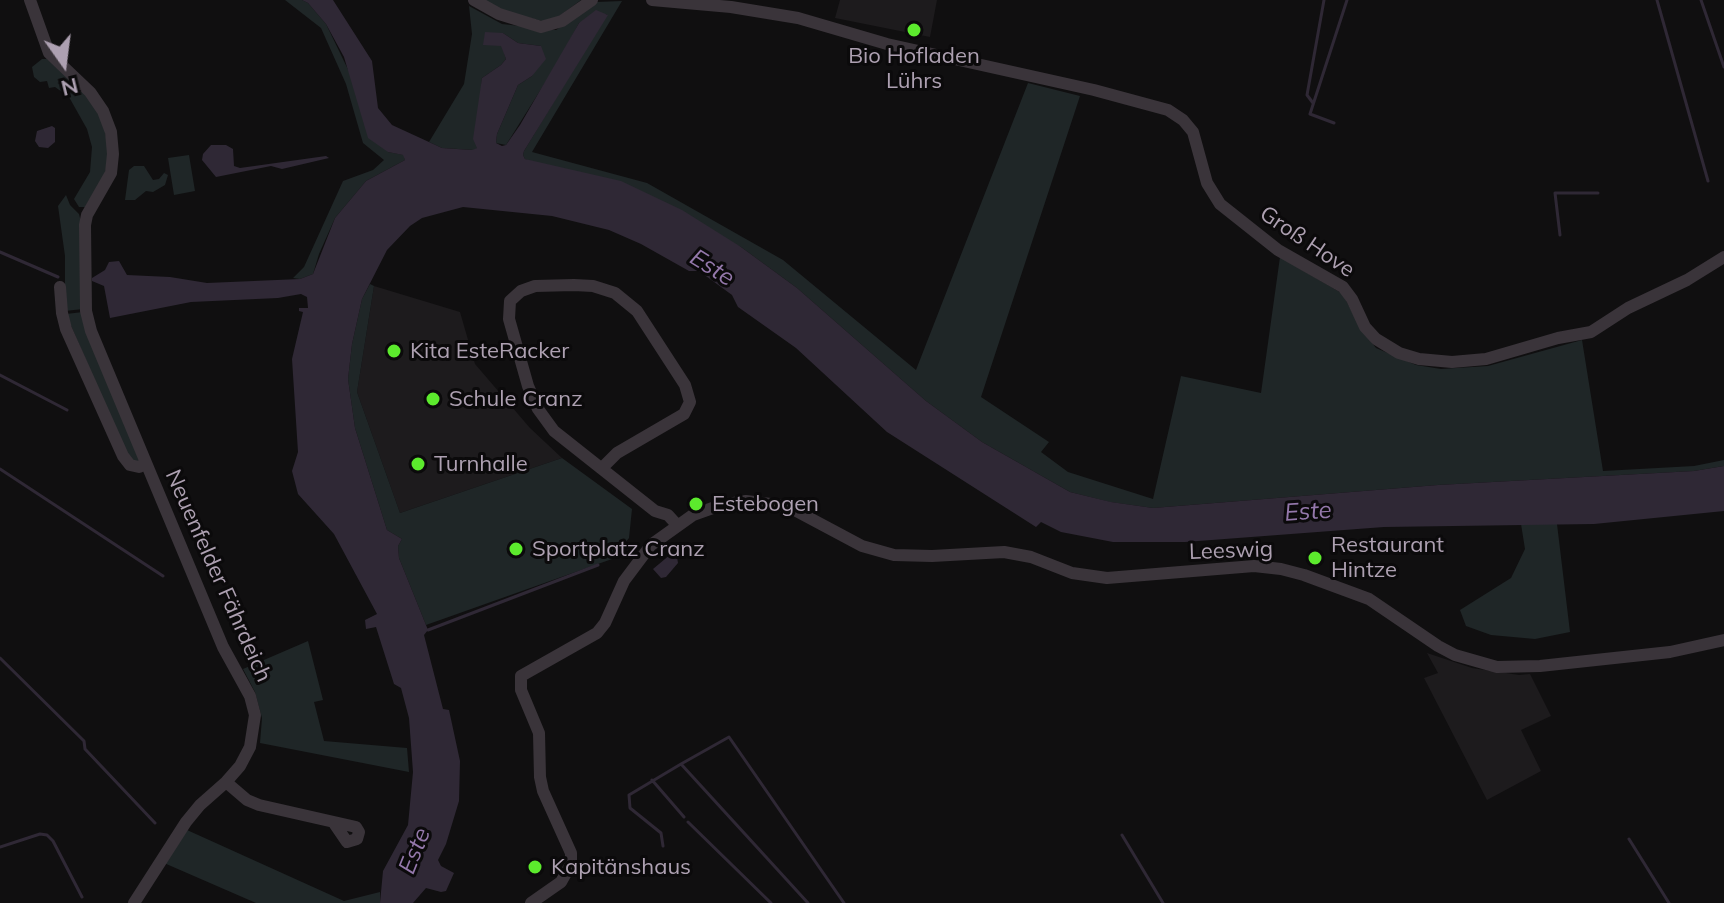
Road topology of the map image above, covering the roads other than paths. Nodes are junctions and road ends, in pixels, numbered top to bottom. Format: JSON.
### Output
{"nodes":[{"id":1,"x":30,"y":0,"type":"edge"},
{"id":2,"x":474,"y":0,"type":"edge"},
{"id":3,"x":592,"y":0,"type":"edge"},
{"id":4,"x":652,"y":0,"type":"edge"},
{"id":5,"x":1724,"y":257,"type":"edge"},
{"id":6,"x":60,"y":287,"type":"dead end"},
{"id":7,"x":146,"y":464,"type":"junction"},
{"id":8,"x":603,"y":467,"type":"junction"},
{"id":9,"x":671,"y":528,"type":"junction"},
{"id":10,"x":1724,"y":640,"type":"edge"},
{"id":11,"x":226,"y":782,"type":"junction"},
{"id":12,"x":334,"y":823,"type":"dead end"},
{"id":13,"x":134,"y":903,"type":"edge"},
{"id":14,"x":531,"y":903,"type":"edge"}],
"edges":[{"from":1,"to":7,"type":"street","name":"Neuenfelder Fährdeich"},
{"from":2,"to":3,"type":"street"},
{"from":4,"to":5,"type":"street","name":"Groß Hove"},
{"from":6,"to":7,"type":"street","name":"Neuenfelder Fährdeich"},
{"from":7,"to":11,"type":"street","name":"Neuenfelder Fährdeich"},
{"from":8,"to":8,"type":"street"},
{"from":8,"to":9,"type":"street"},
{"from":9,"to":10,"type":"street","name":"Leeswig"},
{"from":9,"to":14,"type":"street"},
{"from":11,"to":12,"type":"street"},
{"from":11,"to":13,"type":"street","name":"Neuenfelder Fährdeich"}]}
